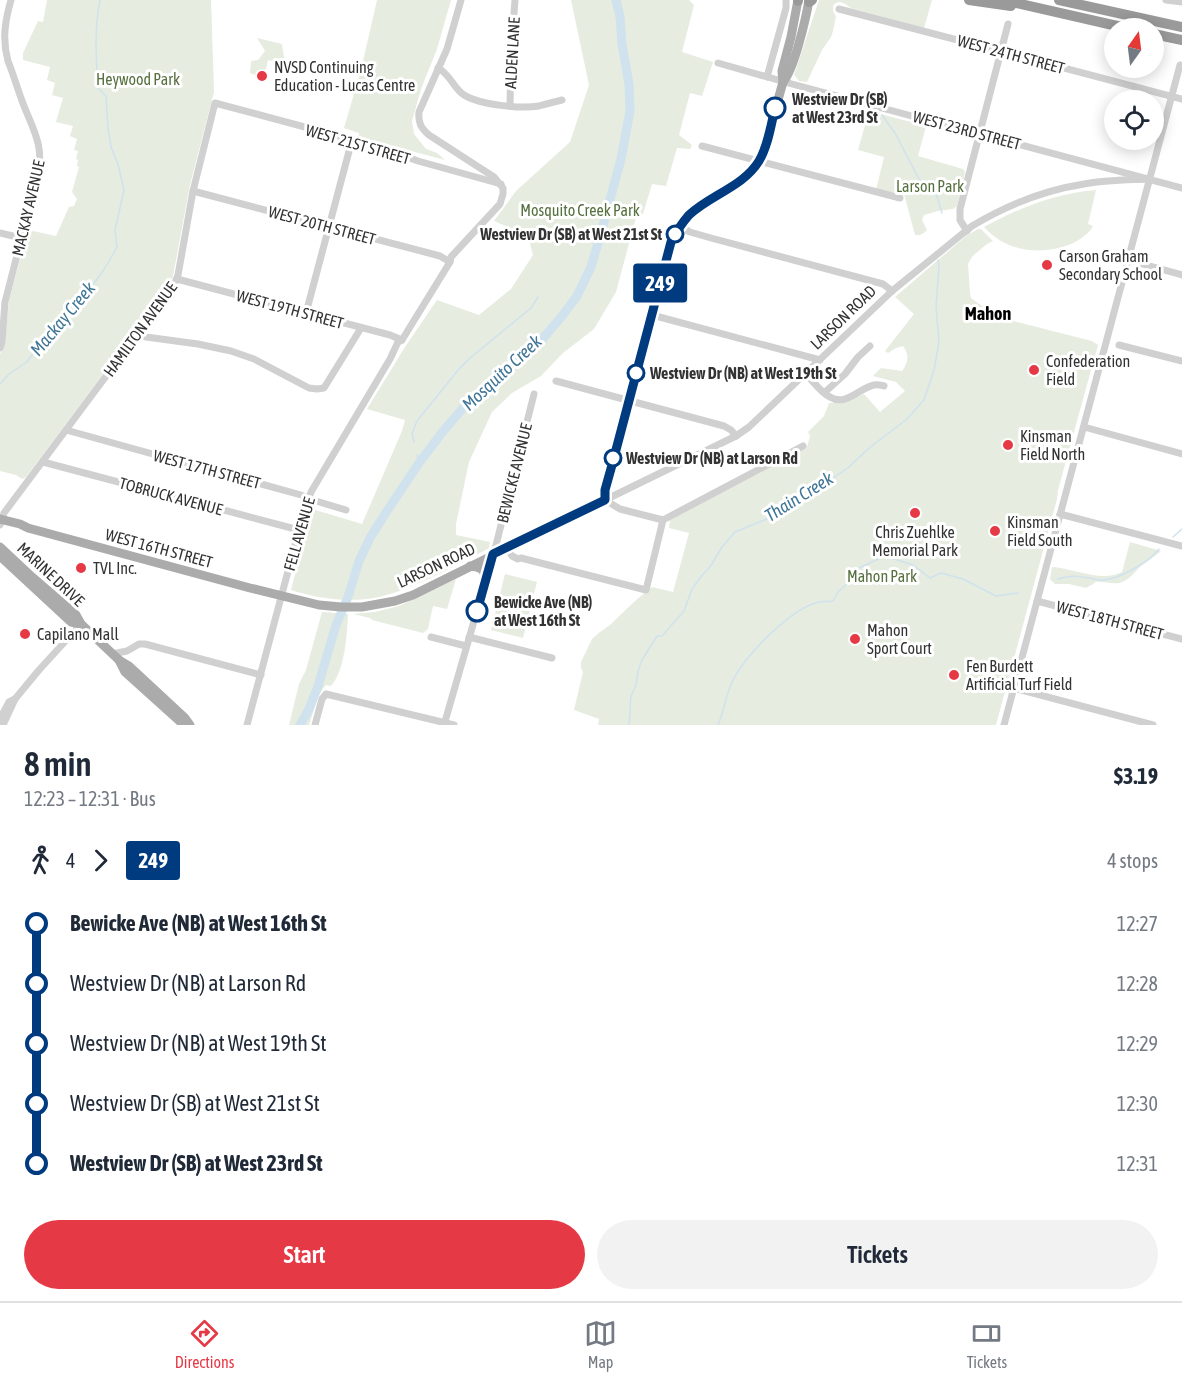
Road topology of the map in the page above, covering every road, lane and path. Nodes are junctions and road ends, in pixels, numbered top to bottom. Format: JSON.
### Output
{"nodes":[{"id":1,"x":11,"y":0,"type":"edge"},
{"id":2,"x":461,"y":0,"type":"edge"},
{"id":3,"x":515,"y":0,"type":"edge"},
{"id":4,"x":786,"y":0,"type":"edge"},
{"id":5,"x":804,"y":0,"type":"edge"},
{"id":6,"x":969,"y":0,"type":"edge"},
{"id":7,"x":1003,"y":0,"type":"edge"},
{"id":8,"x":1059,"y":0,"type":"edge"},
{"id":9,"x":1077,"y":0,"type":"edge"},
{"id":10,"x":1166,"y":0,"type":"edge"},
{"id":11,"x":1182,"y":2,"type":"edge"},
{"id":12,"x":839,"y":9,"type":"dead end"},
{"id":13,"x":1057,"y":13,"type":"junction"},
{"id":14,"x":1119,"y":14,"type":"junction"},
{"id":15,"x":1104,"y":23,"type":"edge"},
{"id":16,"x":1008,"y":24,"type":"dead end"},
{"id":17,"x":1182,"y":27,"type":"edge"},
{"id":18,"x":1164,"y":36,"type":"edge"},
{"id":19,"x":1182,"y":40,"type":"edge"},
{"id":20,"x":2,"y":48,"type":"edge"},
{"id":21,"x":1000,"y":51,"type":"junction"},
{"id":22,"x":718,"y":63,"type":"dead end"},
{"id":23,"x":1180,"y":65,"type":"dead end"},
{"id":24,"x":438,"y":68,"type":"junction"},
{"id":25,"x":767,"y":77,"type":"junction"},
{"id":26,"x":783,"y":82,"type":"junction"},
{"id":27,"x":1172,"y":96,"type":"junction"},
{"id":28,"x":1182,"y":99,"type":"edge"},
{"id":29,"x":562,"y":100,"type":"dead end"},
{"id":30,"x":215,"y":103,"type":"joint"},
{"id":31,"x":510,"y":106,"type":"junction"},
{"id":32,"x":980,"y":133,"type":"junction"},
{"id":33,"x":352,"y":140,"type":"junction"},
{"id":34,"x":702,"y":146,"type":"dead end"},
{"id":35,"x":758,"y":162,"type":"junction"},
{"id":36,"x":1149,"y":179,"type":"junction"},
{"id":37,"x":501,"y":184,"type":"junction"},
{"id":38,"x":1182,"y":188,"type":"edge"},
{"id":39,"x":193,"y":190,"type":"junction"},
{"id":40,"x":900,"y":198,"type":"dead end"},
{"id":41,"x":329,"y":227,"type":"junction"},
{"id":42,"x":680,"y":227,"type":"junction"},
{"id":43,"x":967,"y":231,"type":"junction"},
{"id":44,"x":0,"y":233,"type":"edge"},
{"id":45,"x":21,"y":238,"type":"junction"},
{"id":46,"x":1128,"y":260,"type":"junction"},
{"id":47,"x":450,"y":262,"type":"junction"},
{"id":48,"x":1182,"y":275,"type":"edge"},
{"id":49,"x":177,"y":279,"type":"junction"},
{"id":50,"x":892,"y":291,"type":"junction"},
{"id":51,"x":306,"y":313,"type":"junction"},
{"id":52,"x":1,"y":315,"type":"edge"},
{"id":53,"x":652,"y":315,"type":"junction"},
{"id":54,"x":361,"y":328,"type":"junction"},
{"id":55,"x":139,"y":333,"type":"junction"},
{"id":56,"x":402,"y":340,"type":"junction"},
{"id":57,"x":1119,"y":345,"type":"dead end"},
{"id":58,"x":870,"y":346,"type":"dead end"},
{"id":59,"x":0,"y":348,"type":"edge"},
{"id":60,"x":820,"y":360,"type":"junction"},
{"id":61,"x":1182,"y":361,"type":"edge"},
{"id":62,"x":805,"y":373,"type":"junction"},
{"id":63,"x":556,"y":381,"type":"dead end"},
{"id":64,"x":884,"y":386,"type":"dead end"},
{"id":65,"x":824,"y":393,"type":"junction"},
{"id":66,"x":534,"y":394,"type":"dead end"},
{"id":67,"x":629,"y":401,"type":"junction"},
{"id":68,"x":1084,"y":427,"type":"junction"},
{"id":69,"x":66,"y":430,"type":"junction"},
{"id":70,"x":736,"y":436,"type":"junction"},
{"id":71,"x":803,"y":446,"type":"dead end"},
{"id":72,"x":1182,"y":453,"type":"edge"},
{"id":73,"x":43,"y":462,"type":"junction"},
{"id":74,"x":308,"y":498,"type":"junction"},
{"id":75,"x":605,"y":500,"type":"junction"},
{"id":76,"x":346,"y":510,"type":"dead end"},
{"id":77,"x":1060,"y":514,"type":"junction"},
{"id":78,"x":663,"y":520,"type":"junction"},
{"id":79,"x":1,"y":522,"type":"edge"},
{"id":80,"x":299,"y":530,"type":"junction"},
{"id":81,"x":511,"y":546,"type":"junction"},
{"id":82,"x":1182,"y":546,"type":"edge"},
{"id":83,"x":0,"y":547,"type":"edge"},
{"id":84,"x":493,"y":554,"type":"junction"},
{"id":85,"x":0,"y":556,"type":"edge"},
{"id":86,"x":470,"y":566,"type":"junction"},
{"id":87,"x":486,"y":579,"type":"junction"},
{"id":88,"x":282,"y":596,"type":"junction"},
{"id":89,"x":1037,"y":601,"type":"junction"},
{"id":90,"x":81,"y":624,"type":"junction"},
{"id":91,"x":431,"y":637,"type":"dead end"},
{"id":92,"x":469,"y":637,"type":"junction"},
{"id":93,"x":1182,"y":639,"type":"edge"},
{"id":94,"x":466,"y":646,"type":"junction"},
{"id":95,"x":130,"y":650,"type":"junction"},
{"id":96,"x":115,"y":657,"type":"junction"},
{"id":97,"x":552,"y":658,"type":"dead end"},
{"id":98,"x":129,"y":666,"type":"junction"},
{"id":99,"x":261,"y":675,"type":"junction"},
{"id":100,"x":1014,"y":688,"type":"junction"},
{"id":101,"x":1,"y":724,"type":"edge"},
{"id":102,"x":444,"y":724,"type":"edge"},
{"id":103,"x":184,"y":725,"type":"edge"},
{"id":104,"x":190,"y":725,"type":"edge"},
{"id":105,"x":247,"y":725,"type":"edge"},
{"id":106,"x":315,"y":725,"type":"edge"},
{"id":107,"x":454,"y":725,"type":"edge"},
{"id":108,"x":1004,"y":725,"type":"edge"},
{"id":109,"x":1153,"y":725,"type":"edge"}],
"edges":[{"from":1,"to":20,"type":"street","name":"MACKAY AVENUE"},
{"from":2,"to":24,"type":"street"},
{"from":3,"to":31,"type":"street","name":"ALDEN LANE"},
{"from":4,"to":25,"type":"street"},
{"from":5,"to":26,"type":"main road"},
{"from":6,"to":13,"type":"highway"},
{"from":7,"to":13,"type":"highway"},
{"from":8,"to":14,"type":"highway"},
{"from":9,"to":14,"type":"highway"},
{"from":10,"to":11,"type":"street"},
{"from":12,"to":21,"type":"street","name":"WEST 24TH STREET"},
{"from":13,"to":15,"type":"highway"},
{"from":14,"to":17,"type":"highway"},
{"from":16,"to":21,"type":"street"},
{"from":18,"to":19,"type":"highway"},
{"from":20,"to":45,"type":"street","name":"MACKAY AVENUE"},
{"from":21,"to":27,"type":"street","name":"WEST 24TH STREET"},
{"from":21,"to":32,"type":"street"},
{"from":22,"to":25,"type":"street","name":"WEST 23RD STREET"},
{"from":23,"to":27,"type":"street"},
{"from":24,"to":31,"type":"street"},
{"from":24,"to":37,"type":"street"},
{"from":25,"to":26,"type":"street","name":"WEST 23RD STREET"},
{"from":26,"to":32,"type":"street","name":"WEST 23RD STREET"},
{"from":26,"to":35,"type":"main road"},
{"from":27,"to":28,"type":"street","name":"WEST 24TH STREET"},
{"from":27,"to":36,"type":"street"},
{"from":29,"to":31,"type":"street"},
{"from":30,"to":33,"type":"street","name":"WEST 21ST STREET"},
{"from":30,"to":39,"type":"street","name":"HAMILTON AVENUE"},
{"from":32,"to":36,"type":"street","name":"WEST 23RD STREET"},
{"from":32,"to":43,"type":"street"},
{"from":33,"to":37,"type":"street","name":"WEST 21ST STREET"},
{"from":33,"to":41,"type":"street"},
{"from":34,"to":35,"type":"street"},
{"from":35,"to":40,"type":"street"},
{"from":35,"to":42,"type":"main road"},
{"from":36,"to":38,"type":"street","name":"WEST 23RD STREET"},
{"from":36,"to":43,"type":"street","name":"LARSON ROAD"},
{"from":36,"to":46,"type":"street"},
{"from":37,"to":47,"type":"street","name":"FELL AVENUE"},
{"from":39,"to":41,"type":"street","name":"WEST 20TH STREET"},
{"from":39,"to":49,"type":"street","name":"HAMILTON AVENUE"},
{"from":41,"to":47,"type":"street","name":"WEST 20TH STREET"},
{"from":41,"to":51,"type":"street"},
{"from":42,"to":50,"type":"street"},
{"from":42,"to":53,"type":"main road"},
{"from":43,"to":50,"type":"street","name":"LARSON ROAD"},
{"from":44,"to":45,"type":"street"},
{"from":45,"to":52,"type":"street","name":"MACKAY AVENUE"},
{"from":46,"to":48,"type":"street"},
{"from":46,"to":68,"type":"street"},
{"from":47,"to":56,"type":"street","name":"FELL AVENUE"},
{"from":49,"to":51,"type":"street","name":"WEST 19TH STREET"},
{"from":49,"to":55,"type":"street","name":"HAMILTON AVENUE"},
{"from":50,"to":60,"type":"street","name":"LARSON ROAD"},
{"from":51,"to":54,"type":"street","name":"WEST 19TH STREET"},
{"from":52,"to":59,"type":"street","name":"MACKAY AVENUE"},
{"from":53,"to":60,"type":"street"},
{"from":53,"to":67,"type":"main road"},
{"from":54,"to":55,"type":"street"},
{"from":54,"to":56,"type":"street","name":"WEST 19TH STREET"},
{"from":55,"to":69,"type":"street","name":"HAMILTON AVENUE"},
{"from":56,"to":74,"type":"street","name":"FELL AVENUE"},
{"from":57,"to":61,"type":"street"},
{"from":58,"to":65,"type":"street"},
{"from":60,"to":62,"type":"street","name":"LARSON ROAD"},
{"from":62,"to":65,"type":"street"},
{"from":62,"to":70,"type":"street","name":"LARSON ROAD"},
{"from":63,"to":67,"type":"street"},
{"from":64,"to":65,"type":"street"},
{"from":66,"to":84,"type":"street","name":"BEWICKE AVENUE"},
{"from":67,"to":70,"type":"street"},
{"from":67,"to":75,"type":"main road"},
{"from":68,"to":72,"type":"street"},
{"from":68,"to":77,"type":"street"},
{"from":69,"to":73,"type":"street","name":"HAMILTON AVENUE"},
{"from":69,"to":74,"type":"street","name":"WEST 17TH STREET"},
{"from":70,"to":75,"type":"street","name":"LARSON ROAD"},
{"from":71,"to":78,"type":"street"},
{"from":73,"to":79,"type":"street","name":"HAMILTON AVENUE"},
{"from":73,"to":80,"type":"street","name":"TOBRUCK AVENUE"},
{"from":74,"to":76,"type":"street","name":"WEST 17TH STREET"},
{"from":74,"to":80,"type":"street","name":"FELL AVENUE"},
{"from":75,"to":78,"type":"street"},
{"from":75,"to":81,"type":"main road","name":"LARSON ROAD"},
{"from":77,"to":82,"type":"street"},
{"from":77,"to":89,"type":"street"},
{"from":78,"to":81,"type":"street"},
{"from":79,"to":88,"type":"main road","name":"WEST 16TH STREET"},
{"from":80,"to":88,"type":"street","name":"FELL AVENUE"},
{"from":81,"to":84,"type":"main road","name":"LARSON ROAD"},
{"from":83,"to":90,"type":"main road","name":"MARINE DRIVE"},
{"from":84,"to":86,"type":"main road","name":"LARSON ROAD"},
{"from":84,"to":87,"type":"street","name":"BEWICKE AVENUE"},
{"from":85,"to":90,"type":"main road","name":"MARINE DRIVE"},
{"from":86,"to":87,"type":"main road"},
{"from":86,"to":88,"type":"main road","name":"LARSON ROAD"},
{"from":87,"to":92,"type":"street","name":"BEWICKE AVENUE"},
{"from":88,"to":99,"type":"street","name":"FELL AVENUE"},
{"from":89,"to":93,"type":"street","name":"WEST 18TH STREET"},
{"from":89,"to":100,"type":"street"},
{"from":90,"to":96,"type":"main road","name":"MARINE DRIVE"},
{"from":90,"to":101,"type":"street"},
{"from":91,"to":94,"type":"street"},
{"from":92,"to":94,"type":"street","name":"BEWICKE AVENUE"},
{"from":92,"to":97,"type":"street"},
{"from":94,"to":102,"type":"street","name":"BEWICKE AVENUE"},
{"from":95,"to":96,"type":"street"},
{"from":95,"to":98,"type":"street"},
{"from":95,"to":99,"type":"street"},
{"from":96,"to":98,"type":"main road","name":"MARINE DRIVE"},
{"from":96,"to":103,"type":"main road","name":"MARINE DRIVE"},
{"from":98,"to":104,"type":"main road","name":"MARINE DRIVE"},
{"from":99,"to":105,"type":"street","name":"FELL AVENUE"},
{"from":100,"to":108,"type":"street"},
{"from":100,"to":109,"type":"street"},
{"from":102,"to":106,"type":"street"},
{"from":102,"to":107,"type":"street"}]}
